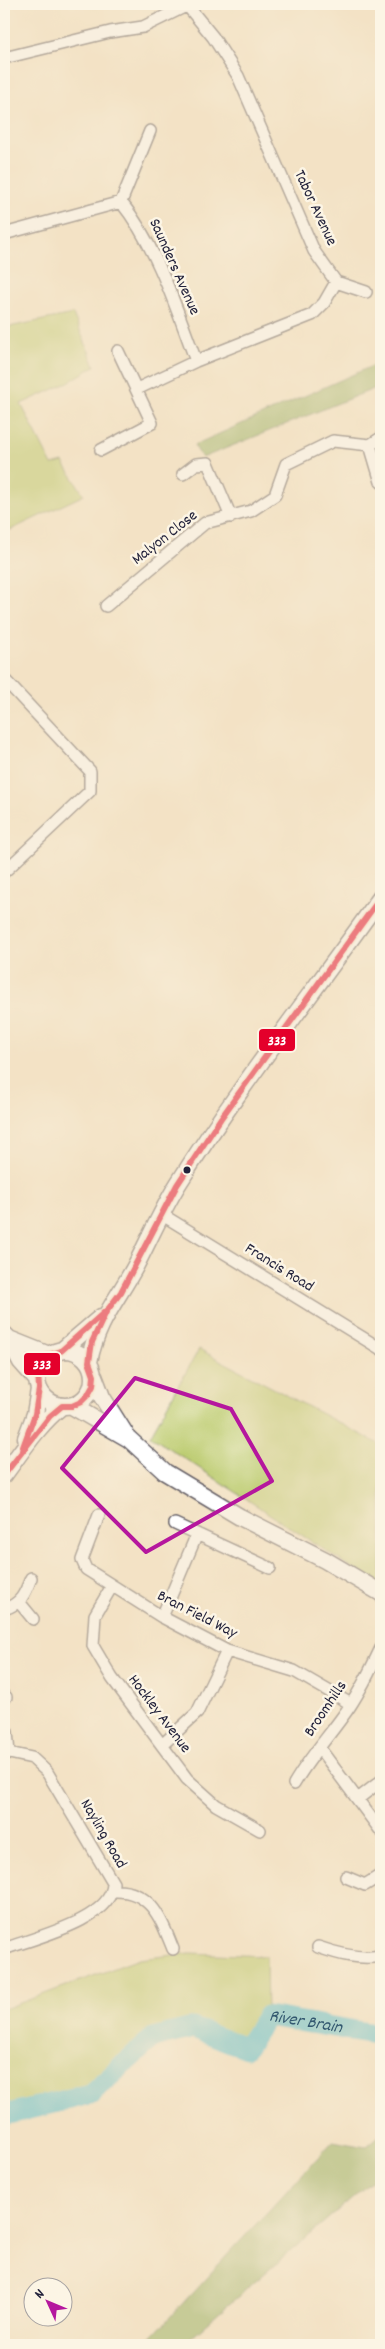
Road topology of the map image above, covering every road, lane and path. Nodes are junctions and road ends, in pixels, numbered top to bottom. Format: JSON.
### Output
{"nodes":[{"id":1,"x":186,"y":5,"type":"edge"},
{"id":2,"x":4,"y":58,"type":"edge"},
{"id":3,"x":150,"y":131,"type":"dead end"},
{"id":4,"x":121,"y":202,"type":"junction"},
{"id":5,"x":4,"y":234,"type":"edge"},
{"id":6,"x":336,"y":282,"type":"junction"},
{"id":7,"x":366,"y":292,"type":"dead end"},
{"id":8,"x":118,"y":351,"type":"dead end"},
{"id":9,"x":196,"y":361,"type":"junction"},
{"id":10,"x":137,"y":389,"type":"junction"},
{"id":11,"x":381,"y":438,"type":"edge"},
{"id":12,"x":370,"y":445,"type":"junction"},
{"id":13,"x":100,"y":450,"type":"dead end"},
{"id":14,"x":183,"y":474,"type":"dead end"},
{"id":15,"x":381,"y":482,"type":"edge"},
{"id":16,"x":231,"y":517,"type":"junction"},
{"id":17,"x":106,"y":606,"type":"dead end"},
{"id":18,"x":4,"y":678,"type":"edge"},
{"id":19,"x":4,"y":872,"type":"edge"},
{"id":20,"x":381,"y":897,"type":"edge"},
{"id":21,"x":161,"y":1214,"type":"junction"},
{"id":22,"x":106,"y":1312,"type":"junction"},
{"id":23,"x":5,"y":1337,"type":"edge"},
{"id":24,"x":381,"y":1349,"type":"edge"},
{"id":25,"x":55,"y":1353,"type":"junction"},
{"id":26,"x":91,"y":1369,"type":"junction"},
{"id":27,"x":38,"y":1385,"type":"junction"},
{"id":28,"x":67,"y":1406,"type":"junction"},
{"id":29,"x":129,"y":1439,"type":"junction"},
{"id":30,"x":23,"y":1448,"type":"junction"},
{"id":31,"x":4,"y":1474,"type":"edge"},
{"id":32,"x":99,"y":1515,"type":"dead end"},
{"id":33,"x":175,"y":1524,"type":"dead end"},
{"id":34,"x":198,"y":1534,"type":"junction"},
{"id":35,"x":270,"y":1568,"type":"dead end"},
{"id":36,"x":31,"y":1578,"type":"dead end"},
{"id":37,"x":112,"y":1586,"type":"junction"},
{"id":38,"x":381,"y":1593,"type":"edge"},
{"id":39,"x":19,"y":1602,"type":"junction"},
{"id":40,"x":4,"y":1610,"type":"edge"},
{"id":41,"x":162,"y":1617,"type":"junction"},
{"id":42,"x":32,"y":1619,"type":"dead end"},
{"id":43,"x":381,"y":1648,"type":"edge"},
{"id":44,"x":227,"y":1651,"type":"junction"},
{"id":45,"x":351,"y":1704,"type":"junction"},
{"id":46,"x":4,"y":1728,"type":"edge"},
{"id":47,"x":162,"y":1745,"type":"junction"},
{"id":48,"x":320,"y":1748,"type":"junction"},
{"id":49,"x":6,"y":1754,"type":"edge"},
{"id":50,"x":381,"y":1781,"type":"edge"},
{"id":51,"x":294,"y":1784,"type":"dead end"},
{"id":52,"x":358,"y":1798,"type":"junction"},
{"id":53,"x":260,"y":1830,"type":"dead end"},
{"id":54,"x":381,"y":1831,"type":"edge"},
{"id":55,"x":381,"y":1875,"type":"edge"},
{"id":56,"x":346,"y":1877,"type":"dead end"},
{"id":57,"x":113,"y":1891,"type":"junction"},
{"id":58,"x":318,"y":1947,"type":"dead end"},
{"id":59,"x":4,"y":1949,"type":"edge"},
{"id":60,"x":173,"y":1949,"type":"dead end"},
{"id":61,"x":381,"y":1956,"type":"edge"}],
"edges":[{"from":1,"to":2,"type":"street"},
{"from":1,"to":6,"type":"street","name":"Tabor Avenue"},
{"from":3,"to":4,"type":"street"},
{"from":4,"to":5,"type":"street"},
{"from":4,"to":9,"type":"street","name":"Saunders Avenue"},
{"from":6,"to":7,"type":"street"},
{"from":6,"to":9,"type":"street"},
{"from":8,"to":10,"type":"street"},
{"from":9,"to":10,"type":"street"},
{"from":10,"to":13,"type":"street"},
{"from":11,"to":12,"type":"street"},
{"from":12,"to":15,"type":"street"},
{"from":12,"to":16,"type":"street","name":"Malyon Close"},
{"from":14,"to":16,"type":"street"},
{"from":16,"to":17,"type":"street","name":"Malyon Close"},
{"from":18,"to":19,"type":"street"},
{"from":20,"to":21,"type":"main road"},
{"from":21,"to":22,"type":"main road"},
{"from":21,"to":24,"type":"street","name":"Francis Road"},
{"from":22,"to":25,"type":"main road"},
{"from":22,"to":26,"type":"main road"},
{"from":23,"to":25,"type":"main road"},
{"from":23,"to":27,"type":"main road"},
{"from":25,"to":26,"type":"main road"},
{"from":25,"to":27,"type":"main road"},
{"from":26,"to":28,"type":"main road"},
{"from":26,"to":29,"type":"main road"},
{"from":27,"to":28,"type":"main road"},
{"from":27,"to":30,"type":"main road"},
{"from":28,"to":29,"type":"main road"},
{"from":28,"to":30,"type":"main road"},
{"from":29,"to":38,"type":"main road"},
{"from":30,"to":31,"type":"main road"},
{"from":32,"to":37,"type":"street","name":"Bran Field Way"},
{"from":33,"to":34,"type":"street"},
{"from":34,"to":35,"type":"street"},
{"from":34,"to":41,"type":"street"},
{"from":36,"to":39,"type":"street"},
{"from":37,"to":41,"type":"street","name":"Bran Field Way"},
{"from":37,"to":47,"type":"street","name":"Hockley Avenue"},
{"from":39,"to":40,"type":"street"},
{"from":39,"to":42,"type":"street"},
{"from":41,"to":44,"type":"street","name":"Bran Field Way"},
{"from":43,"to":45,"type":"street","name":"Broomhills"},
{"from":44,"to":45,"type":"street","name":"Bran Field Way"},
{"from":44,"to":47,"type":"street"},
{"from":45,"to":48,"type":"street","name":"Broomhills"},
{"from":46,"to":49,"type":"street","name":"Nayling Road"},
{"from":47,"to":53,"type":"street","name":"Hockley Avenue"},
{"from":48,"to":51,"type":"street","name":"Broomhills"},
{"from":48,"to":52,"type":"street"},
{"from":49,"to":57,"type":"street","name":"Nayling Road"},
{"from":50,"to":52,"type":"street"},
{"from":52,"to":54,"type":"street"},
{"from":55,"to":56,"type":"street"},
{"from":57,"to":59,"type":"street","name":"Nayling Road"},
{"from":57,"to":60,"type":"street"},
{"from":58,"to":61,"type":"street"}]}
